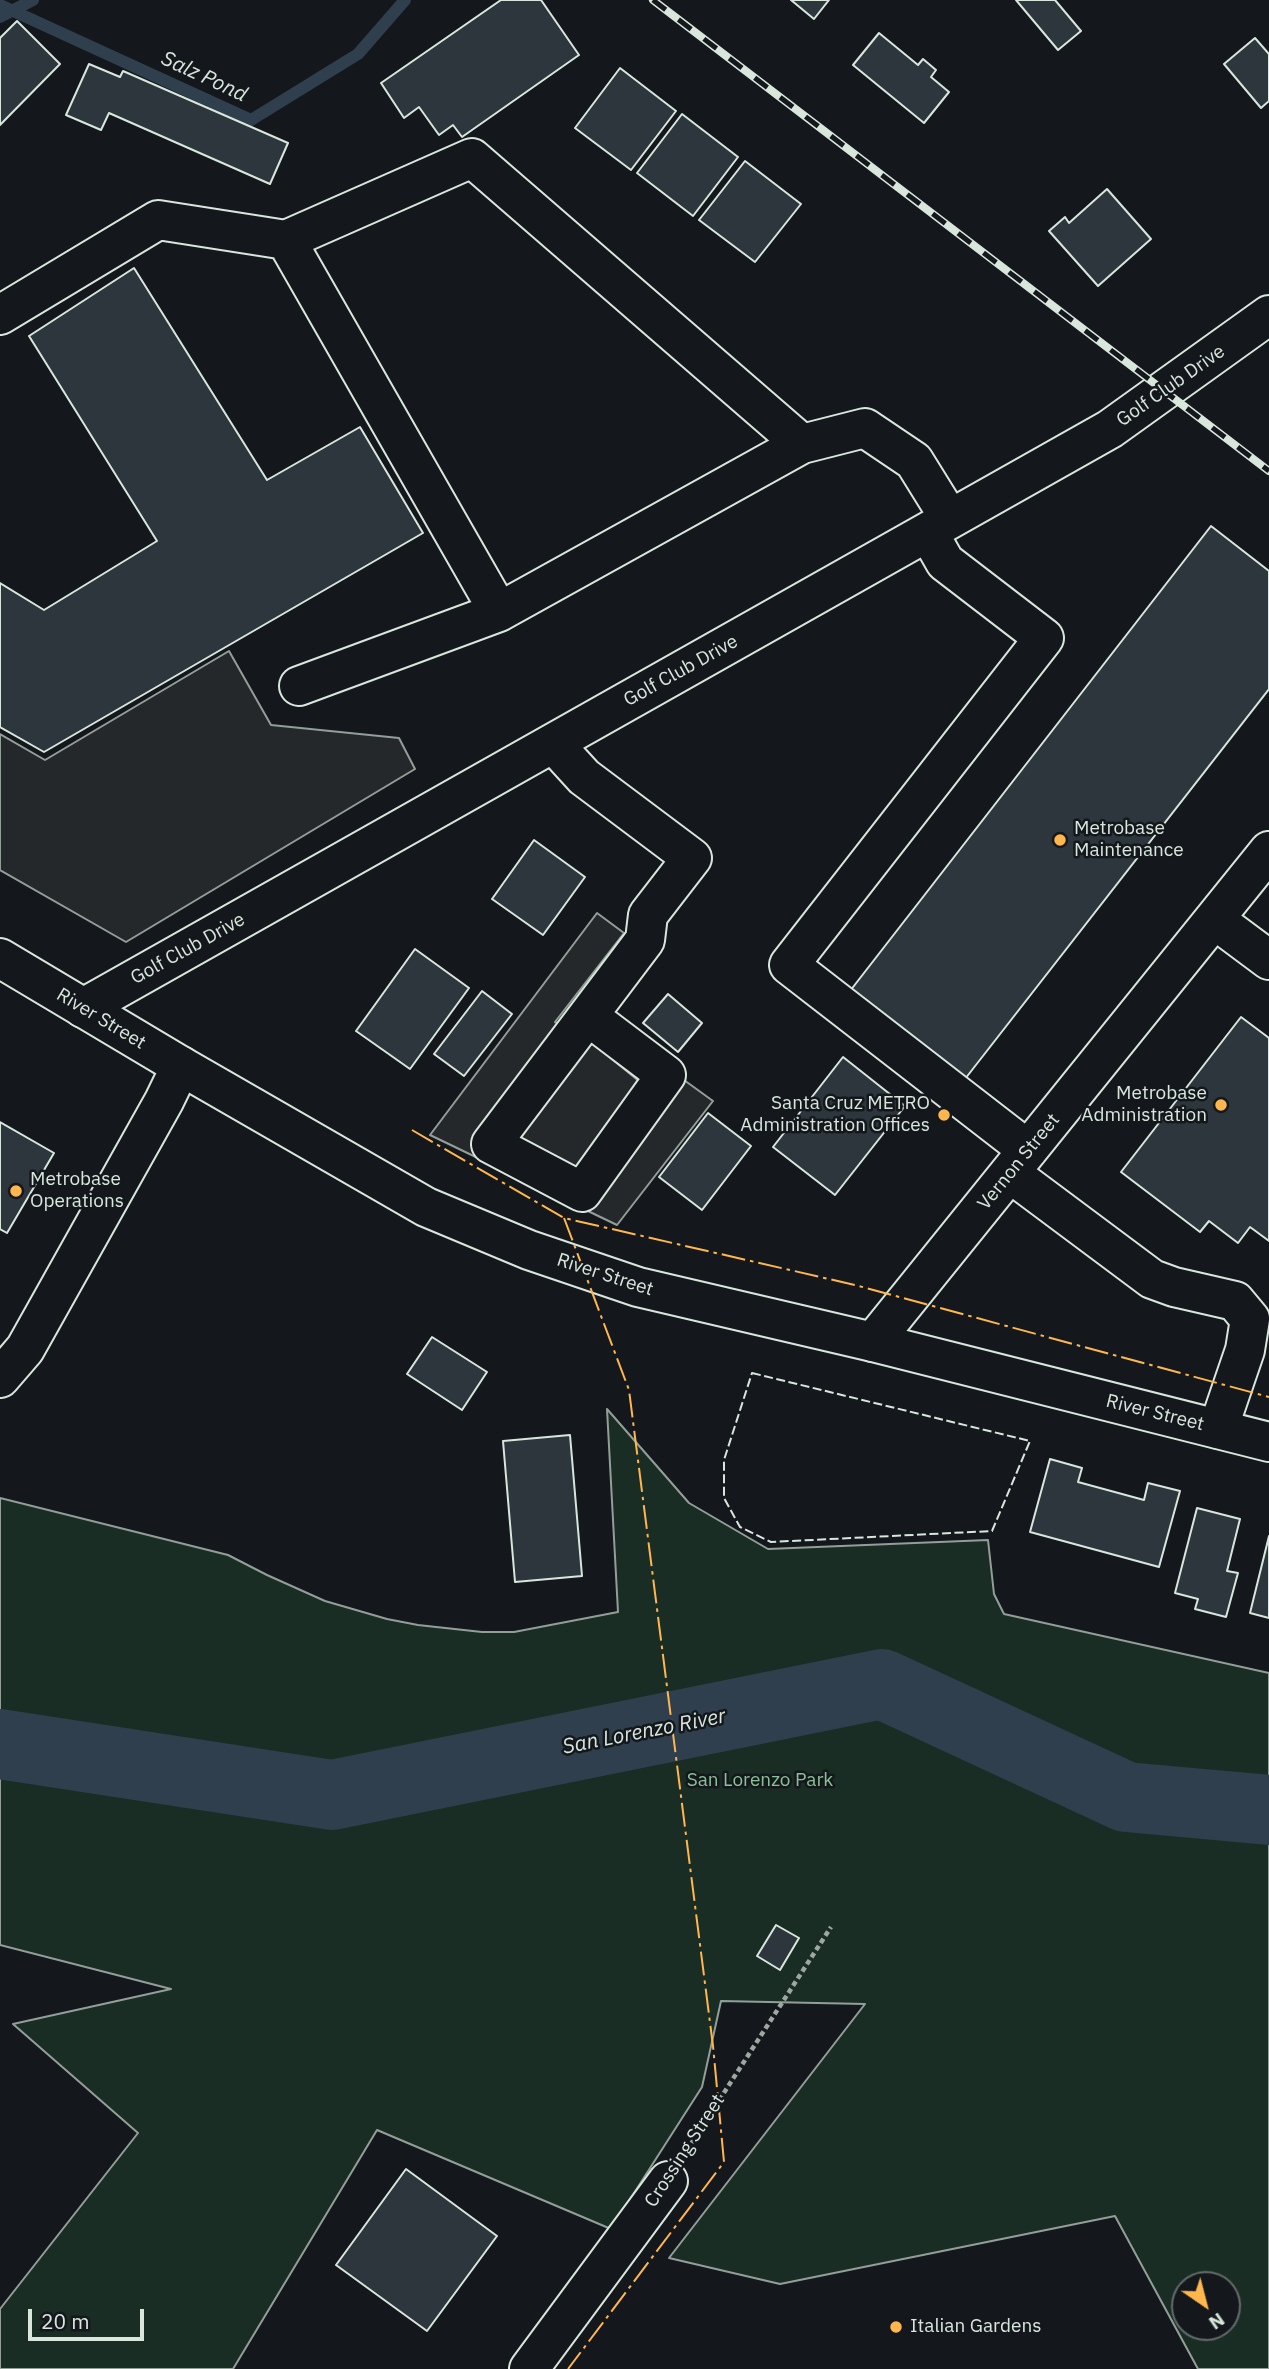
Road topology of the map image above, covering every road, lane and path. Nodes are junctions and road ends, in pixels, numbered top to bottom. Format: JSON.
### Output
{"nodes":[{"id":1,"x":286,"y":240,"type":"junction"},
{"id":2,"x":0,"y":315,"type":"edge"},
{"id":3,"x":1269,"y":315,"type":"edge"},
{"id":4,"x":802,"y":444,"type":"junction"},
{"id":5,"x":939,"y":525,"type":"junction"},
{"id":6,"x":499,"y":612,"type":"junction"},
{"id":7,"x":299,"y":686,"type":"dead end"},
{"id":8,"x":553,"y":743,"type":"junction"},
{"id":9,"x":1269,"y":851,"type":"edge"},
{"id":10,"x":1214,"y":919,"type":"junction"},
{"id":11,"x":0,"y":958,"type":"edge"},
{"id":12,"x":1269,"y":960,"type":"edge"},
{"id":13,"x":83,"y":1009,"type":"junction"},
{"id":14,"x":588,"y":1016,"type":"junction"},
{"id":15,"x":181,"y":1066,"type":"junction"},
{"id":16,"x":1019,"y":1162,"type":"junction"},
{"id":17,"x":873,"y":1342,"type":"junction"},
{"id":18,"x":0,"y":1378,"type":"edge"},
{"id":19,"x":1218,"y":1429,"type":"junction"},
{"id":20,"x":1269,"y":1442,"type":"edge"},
{"id":21,"x":831,"y":1927,"type":"dead end"},
{"id":22,"x":668,"y":2181,"type":"joint"},
{"id":23,"x":529,"y":2369,"type":"edge"}],
"edges":[{"from":1,"to":2,"type":"street"},
{"from":1,"to":4,"type":"street"},
{"from":1,"to":6,"type":"street"},
{"from":3,"to":5,"type":"street","name":"Golf Club Drive"},
{"from":4,"to":5,"type":"street"},
{"from":4,"to":6,"type":"street"},
{"from":5,"to":8,"type":"street","name":"Golf Club Drive"},
{"from":5,"to":16,"type":"street"},
{"from":6,"to":7,"type":"street"},
{"from":8,"to":13,"type":"street","name":"Golf Club Drive"},
{"from":8,"to":14,"type":"street"},
{"from":9,"to":10,"type":"street","name":"Vernon Street"},
{"from":10,"to":12,"type":"street"},
{"from":10,"to":16,"type":"street","name":"Vernon Street"},
{"from":11,"to":13,"type":"street","name":"River Street"},
{"from":13,"to":15,"type":"street","name":"River Street"},
{"from":14,"to":14,"type":"street"},
{"from":15,"to":17,"type":"street","name":"River Street"},
{"from":15,"to":18,"type":"street"},
{"from":16,"to":17,"type":"street","name":"Vernon Street"},
{"from":16,"to":19,"type":"street"},
{"from":17,"to":19,"type":"street","name":"River Street"},
{"from":19,"to":20,"type":"street","name":"River Street"},
{"from":21,"to":22,"type":"path","name":"Crossing Street"},
{"from":22,"to":23,"type":"street","name":"Crossing Street"}]}
